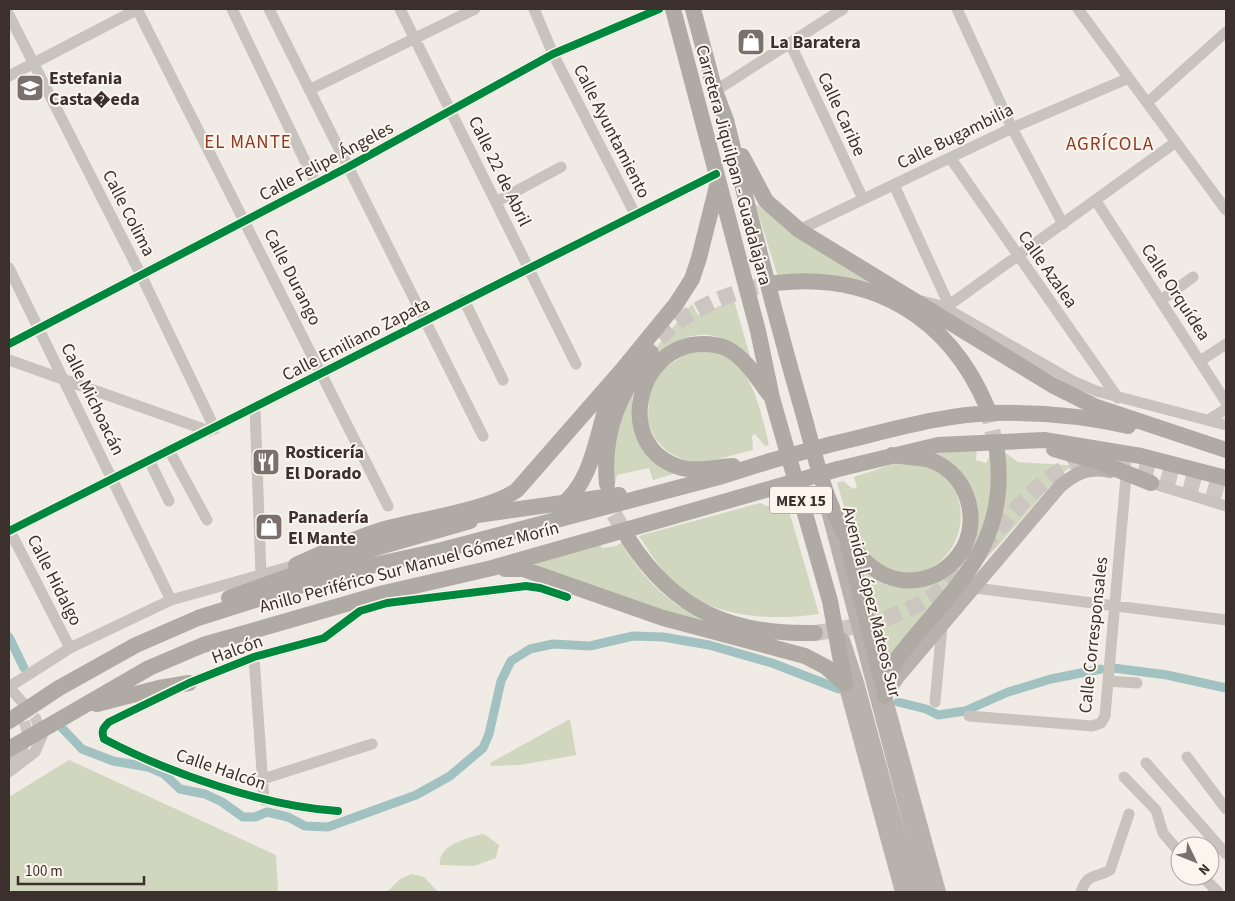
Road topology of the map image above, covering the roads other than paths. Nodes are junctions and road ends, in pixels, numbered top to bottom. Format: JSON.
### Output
{"nodes":[{"id":1,"x":138,"y":9,"type":"edge"},
{"id":2,"x":232,"y":9,"type":"edge"},
{"id":3,"x":269,"y":9,"type":"edge"},
{"id":4,"x":400,"y":9,"type":"edge"},
{"id":5,"x":475,"y":9,"type":"edge"},
{"id":6,"x":534,"y":9,"type":"edge"},
{"id":7,"x":659,"y":9,"type":"edge"},
{"id":8,"x":673,"y":9,"type":"edge"},
{"id":9,"x":694,"y":9,"type":"edge"},
{"id":10,"x":843,"y":9,"type":"edge"},
{"id":11,"x":957,"y":9,"type":"edge"},
{"id":12,"x":1078,"y":9,"type":"edge"},
{"id":13,"x":9,"y":15,"type":"edge"},
{"id":14,"x":1226,"y":34,"type":"edge"},
{"id":15,"x":415,"y":38,"type":"junction"},
{"id":16,"x":790,"y":43,"type":"junction"},
{"id":17,"x":553,"y":54,"type":"junction"},
{"id":18,"x":33,"y":64,"type":"junction"},
{"id":19,"x":9,"y":76,"type":"edge"},
{"id":20,"x":1129,"y":78,"type":"junction"},
{"id":21,"x":309,"y":90,"type":"junction"},
{"id":22,"x":715,"y":91,"type":"junction"},
{"id":23,"x":1147,"y":103,"type":"junction"},
{"id":24,"x":451,"y":110,"type":"junction"},
{"id":25,"x":726,"y":120,"type":"junction"},
{"id":26,"x":1012,"y":128,"type":"junction"},
{"id":27,"x":1176,"y":142,"type":"junction"},
{"id":28,"x":950,"y":158,"type":"junction"},
{"id":29,"x":348,"y":167,"type":"junction"},
{"id":30,"x":561,"y":167,"type":"dead end"},
{"id":31,"x":717,"y":178,"type":"junction"},
{"id":32,"x":316,"y":184,"type":"junction"},
{"id":33,"x":894,"y":185,"type":"junction"},
{"id":34,"x":863,"y":200,"type":"junction"},
{"id":35,"x":1096,"y":201,"type":"junction"},
{"id":36,"x":496,"y":202,"type":"junction"},
{"id":37,"x":1226,"y":210,"type":"edge"},
{"id":38,"x":635,"y":214,"type":"junction"},
{"id":39,"x":245,"y":221,"type":"junction"},
{"id":40,"x":1063,"y":224,"type":"junction"},
{"id":41,"x":799,"y":230,"type":"junction"},
{"id":42,"x":1018,"y":256,"type":"junction"},
{"id":43,"x":9,"y":268,"type":"edge"},
{"id":44,"x":528,"y":268,"type":"junction"},
{"id":45,"x":140,"y":276,"type":"junction"},
{"id":46,"x":1193,"y":277,"type":"dead end"},
{"id":47,"x":776,"y":283,"type":"tunnel mouth"},
{"id":48,"x":464,"y":300,"type":"junction"},
{"id":49,"x":915,"y":300,"type":"junction"},
{"id":50,"x":1161,"y":300,"type":"junction"},
{"id":51,"x":947,"y":307,"type":"junction"},
{"id":52,"x":425,"y":320,"type":"junction"},
{"id":53,"x":777,"y":323,"type":"joint"},
{"id":54,"x":40,"y":328,"type":"junction"},
{"id":55,"x":9,"y":344,"type":"edge"},
{"id":56,"x":1226,"y":344,"type":"edge"},
{"id":57,"x":9,"y":360,"type":"edge"},
{"id":58,"x":1200,"y":361,"type":"junction"},
{"id":59,"x":576,"y":364,"type":"dead end"},
{"id":60,"x":622,"y":370,"type":"junction"},
{"id":61,"x":321,"y":373,"type":"junction"},
{"id":62,"x":64,"y":380,"type":"junction"},
{"id":63,"x":503,"y":380,"type":"dead end"},
{"id":64,"x":772,"y":398,"type":"junction"},
{"id":65,"x":1118,"y":398,"type":"junction"},
{"id":66,"x":1226,"y":402,"type":"edge"},
{"id":67,"x":987,"y":407,"type":"tunnel mouth"},
{"id":68,"x":255,"y":408,"type":"junction"},
{"id":69,"x":1226,"y":409,"type":"edge"},
{"id":70,"x":588,"y":417,"type":"dead end"},
{"id":71,"x":1210,"y":419,"type":"junction"},
{"id":72,"x":1226,"y":424,"type":"edge"},
{"id":73,"x":212,"y":430,"type":"junction"},
{"id":74,"x":483,"y":436,"type":"dead end"},
{"id":75,"x":1023,"y":441,"type":"junction"},
{"id":76,"x":1199,"y":441,"type":"junction"},
{"id":77,"x":1226,"y":442,"type":"edge"},
{"id":78,"x":170,"y":450,"type":"junction"},
{"id":79,"x":1226,"y":450,"type":"edge"},
{"id":80,"x":997,"y":452,"type":"tunnel mouth"},
{"id":81,"x":892,"y":455,"type":"junction"},
{"id":82,"x":149,"y":460,"type":"junction"},
{"id":83,"x":770,"y":461,"type":"junction"},
{"id":84,"x":720,"y":477,"type":"junction"},
{"id":85,"x":1126,"y":477,"type":"junction"},
{"id":86,"x":113,"y":478,"type":"junction"},
{"id":87,"x":1226,"y":478,"type":"edge"},
{"id":88,"x":820,"y":479,"type":"junction"},
{"id":89,"x":1151,"y":483,"type":"junction"},
{"id":90,"x":613,"y":490,"type":"junction"},
{"id":91,"x":169,"y":501,"type":"dead end"},
{"id":92,"x":388,"y":506,"type":"dead end"},
{"id":93,"x":1226,"y":506,"type":"edge"},
{"id":94,"x":207,"y":520,"type":"dead end"},
{"id":95,"x":9,"y":530,"type":"edge"},
{"id":96,"x":845,"y":534,"type":"junction"},
{"id":97,"x":629,"y":540,"type":"tunnel mouth"},
{"id":98,"x":296,"y":565,"type":"junction"},
{"id":99,"x":340,"y":565,"type":"junction"},
{"id":100,"x":492,"y":568,"type":"junction"},
{"id":101,"x":261,"y":575,"type":"junction"},
{"id":102,"x":424,"y":584,"type":"junction"},
{"id":103,"x":975,"y":588,"type":"junction"},
{"id":104,"x":567,"y":596,"type":"dead end"},
{"id":105,"x":171,"y":600,"type":"junction"},
{"id":106,"x":387,"y":603,"type":"junction"},
{"id":107,"x":1114,"y":607,"type":"junction"},
{"id":108,"x":1226,"y":620,"type":"edge"},
{"id":109,"x":942,"y":627,"type":"junction"},
{"id":110,"x":815,"y":633,"type":"tunnel mouth"},
{"id":111,"x":70,"y":648,"type":"junction"},
{"id":112,"x":254,"y":657,"type":"junction"},
{"id":113,"x":1108,"y":681,"type":"junction"},
{"id":114,"x":190,"y":683,"type":"junction"},
{"id":115,"x":1137,"y":683,"type":"dead end"},
{"id":116,"x":850,"y":685,"type":"junction"},
{"id":117,"x":9,"y":687,"type":"edge"},
{"id":118,"x":883,"y":700,"type":"junction"},
{"id":119,"x":935,"y":702,"type":"dead end"},
{"id":120,"x":23,"y":703,"type":"tunnel mouth"},
{"id":121,"x":73,"y":710,"type":"junction"},
{"id":122,"x":969,"y":716,"type":"dead end"},
{"id":123,"x":9,"y":721,"type":"edge"},
{"id":124,"x":102,"y":734,"type":"joint"},
{"id":125,"x":42,"y":736,"type":"dead end"},
{"id":126,"x":372,"y":744,"type":"dead end"},
{"id":127,"x":16,"y":749,"type":"edge"},
{"id":128,"x":1187,"y":757,"type":"dead end"},
{"id":129,"x":9,"y":762,"type":"edge"},
{"id":130,"x":1146,"y":763,"type":"dead end"},
{"id":131,"x":9,"y":772,"type":"edge"},
{"id":132,"x":1124,"y":778,"type":"dead end"},
{"id":133,"x":263,"y":779,"type":"junction"},
{"id":134,"x":264,"y":800,"type":"junction"},
{"id":135,"x":1226,"y":809,"type":"edge"},
{"id":136,"x":338,"y":811,"type":"dead end"},
{"id":137,"x":1129,"y":814,"type":"dead end"},
{"id":138,"x":1170,"y":841,"type":"edge"},
{"id":139,"x":1226,"y":854,"type":"edge"},
{"id":140,"x":902,"y":892,"type":"edge"},
{"id":141,"x":914,"y":892,"type":"edge"},
{"id":142,"x":928,"y":892,"type":"edge"},
{"id":143,"x":939,"y":892,"type":"edge"},
{"id":144,"x":1081,"y":892,"type":"edge"}],
"edges":[{"from":1,"to":18,"type":"street"},
{"from":1,"to":39,"type":"street","name":"Calle Durango"},
{"from":2,"to":32,"type":"street"},
{"from":3,"to":21,"type":"street"},
{"from":4,"to":15,"type":"street","name":"Calle 22 de Abril"},
{"from":5,"to":15,"type":"street"},
{"from":6,"to":17,"type":"street","name":"Calle Ayuntamiento"},
{"from":7,"to":17,"type":"street","name":"Calle Felipe Ángeles"},
{"from":8,"to":31,"type":"highway","name":"Carretera Jiquilpan - Guadalajara","number":"MEX 15"},
{"from":9,"to":22,"type":"highway","name":"Carretera Jiquilpan - Guadalajara","number":"MEX 15"},
{"from":10,"to":16,"type":"street"},
{"from":11,"to":26,"type":"street"},
{"from":12,"to":20,"type":"street"},
{"from":13,"to":18,"type":"street","name":"Calle Colima"},
{"from":14,"to":23,"type":"street"},
{"from":15,"to":21,"type":"street"},
{"from":15,"to":24,"type":"street","name":"Calle 22 de Abril"},
{"from":16,"to":22,"type":"street"},
{"from":16,"to":34,"type":"street","name":"Calle Caribe"},
{"from":17,"to":24,"type":"street","name":"Calle Felipe Ángeles"},
{"from":17,"to":38,"type":"street","name":"Calle Ayuntamiento"},
{"from":18,"to":19,"type":"street"},
{"from":18,"to":45,"type":"street","name":"Calle Colima"},
{"from":20,"to":23,"type":"street"},
{"from":20,"to":26,"type":"street","name":"Calle Bugambilia"},
{"from":21,"to":29,"type":"street"},
{"from":22,"to":25,"type":"highway","name":"Carretera Jiquilpan - Guadalajara","number":"MEX 15"},
{"from":23,"to":27,"type":"street"},
{"from":24,"to":29,"type":"street","name":"Calle Felipe Ángeles"},
{"from":24,"to":36,"type":"street","name":"Calle 22 de Abril"},
{"from":25,"to":41,"type":"highway"},
{"from":25,"to":53,"type":"highway","name":"Carretera Jiquilpan - Guadalajara","number":"MEX 15"},
{"from":26,"to":28,"type":"street","name":"Calle Bugambilia"},
{"from":26,"to":40,"type":"street"},
{"from":27,"to":35,"type":"street"},
{"from":27,"to":37,"type":"street"},
{"from":28,"to":33,"type":"street","name":"Calle Bugambilia"},
{"from":28,"to":42,"type":"street","name":"Calle Azalea"},
{"from":29,"to":32,"type":"street","name":"Calle Felipe Ángeles"},
{"from":29,"to":52,"type":"street"},
{"from":30,"to":36,"type":"street"},
{"from":31,"to":38,"type":"street","name":"Calle Emiliano Zapata"},
{"from":31,"to":60,"type":"highway"},
{"from":31,"to":64,"type":"highway","name":"Carretera Jiquilpan - Guadalajara","number":"MEX 15"},
{"from":31,"to":90,"type":"highway"},
{"from":32,"to":39,"type":"street","name":"Calle Felipe Ángeles"},
{"from":33,"to":34,"type":"street","name":"Calle Bugambilia"},
{"from":33,"to":51,"type":"street"},
{"from":34,"to":41,"type":"street","name":"Calle Bugambilia"},
{"from":35,"to":40,"type":"street"},
{"from":35,"to":50,"type":"street","name":"Calle Orquídea"},
{"from":36,"to":44,"type":"street","name":"Calle 22 de Abril"},
{"from":38,"to":44,"type":"street","name":"Calle Emiliano Zapata"},
{"from":39,"to":45,"type":"street","name":"Calle Felipe Ángeles"},
{"from":39,"to":61,"type":"street","name":"Calle Durango"},
{"from":40,"to":42,"type":"street"},
{"from":41,"to":49,"type":"highway"},
{"from":42,"to":51,"type":"street"},
{"from":42,"to":65,"type":"street","name":"Calle Azalea"},
{"from":43,"to":54,"type":"street","name":"Calle Michoacán"},
{"from":44,"to":48,"type":"street","name":"Calle Emiliano Zapata"},
{"from":44,"to":59,"type":"street","name":"Calle 22 de Abril"},
{"from":45,"to":54,"type":"street","name":"Calle Felipe Ángeles"},
{"from":45,"to":73,"type":"street","name":"Calle Colima"},
{"from":46,"to":50,"type":"street"},
{"from":47,"to":67,"type":"highway"},
{"from":48,"to":52,"type":"street","name":"Calle Emiliano Zapata"},
{"from":48,"to":63,"type":"street"},
{"from":49,"to":51,"type":"street"},
{"from":49,"to":76,"type":"highway"},
{"from":50,"to":58,"type":"street","name":"Calle Orquídea"},
{"from":51,"to":65,"type":"street"},
{"from":52,"to":61,"type":"street","name":"Calle Emiliano Zapata"},
{"from":52,"to":74,"type":"street"},
{"from":53,"to":88,"type":"highway","name":"Avenida López Mateos Sur","number":"MEX 15"},
{"from":54,"to":55,"type":"street","name":"Calle Felipe Ángeles"},
{"from":54,"to":62,"type":"street","name":"Calle Michoacán"},
{"from":56,"to":58,"type":"street"},
{"from":57,"to":62,"type":"street"},
{"from":58,"to":66,"type":"street","name":"Calle Orquídea"},
{"from":60,"to":98,"type":"highway"},
{"from":60,"to":99,"type":"highway"},
{"from":61,"to":68,"type":"street","name":"Calle Emiliano Zapata"},
{"from":61,"to":92,"type":"street","name":"Calle Durango"},
{"from":62,"to":73,"type":"street"},
{"from":62,"to":86,"type":"street","name":"Calle Michoacán"},
{"from":64,"to":83,"type":"highway"},
{"from":64,"to":116,"type":"highway","number":"MEX 15"},
{"from":65,"to":71,"type":"street"},
{"from":68,"to":73,"type":"street","name":"Calle Emiliano Zapata"},
{"from":68,"to":101,"type":"street"},
{"from":69,"to":71,"type":"street"},
{"from":70,"to":99,"type":"highway"},
{"from":71,"to":72,"type":"street"},
{"from":73,"to":78,"type":"street","name":"Calle Emiliano Zapata"},
{"from":75,"to":81,"type":"highway","name":"Anillo Periférico Sur Manuel Gómez Morín"},
{"from":75,"to":87,"type":"highway","name":"Anillo Periférico Sur Manuel Gómez Morín"},
{"from":75,"to":89,"type":"highway"},
{"from":76,"to":77,"type":"highway"},
{"from":76,"to":79,"type":"highway"},
{"from":76,"to":83,"type":"highway","name":"Anillo Periférico Sur Manuel Gómez Morín","bridge":true},
{"from":78,"to":82,"type":"street","name":"Calle Emiliano Zapata"},
{"from":78,"to":94,"type":"street"},
{"from":80,"to":118,"type":"highway"},
{"from":81,"to":96,"type":"highway"},
{"from":81,"to":100,"type":"highway","name":"Anillo Periférico Sur Manuel Gómez Morín","bridge":true},
{"from":82,"to":86,"type":"street","name":"Calle Emiliano Zapata"},
{"from":82,"to":91,"type":"street"},
{"from":83,"to":84,"type":"highway","name":"Anillo Periférico Sur Manuel Gómez Morín"},
{"from":84,"to":90,"type":"highway"},
{"from":84,"to":99,"type":"highway","name":"Anillo Periférico Sur Manuel Gómez Morín"},
{"from":85,"to":89,"type":"main road"},
{"from":85,"to":103,"type":"main road"},
{"from":85,"to":107,"type":"street","name":"Calle Corresponsales"},
{"from":86,"to":95,"type":"street","name":"Calle Emiliano Zapata"},
{"from":86,"to":105,"type":"street","name":"Calle Michoacán"},
{"from":88,"to":96,"type":"highway"},
{"from":88,"to":118,"type":"main road","name":"Avenida López Mateos Sur","number":"MEX 15"},
{"from":89,"to":93,"type":"street"},
{"from":90,"to":98,"type":"highway","bridge":true},
{"from":95,"to":111,"type":"street","name":"Calle Hidalgo"},
{"from":96,"to":118,"type":"highway"},
{"from":97,"to":110,"type":"highway"},
{"from":98,"to":99,"type":"highway"},
{"from":98,"to":101,"type":"street"},
{"from":99,"to":123,"type":"highway","name":"Anillo Periférico Sur Manuel Gómez Morín"},
{"from":100,"to":102,"type":"highway","name":"Anillo Periférico Sur Manuel Gómez Morín"},
{"from":100,"to":116,"type":"highway"},
{"from":101,"to":105,"type":"street"},
{"from":102,"to":106,"type":"highway"},
{"from":102,"to":121,"type":"highway","name":"Anillo Periférico Sur Manuel Gómez Morín"},
{"from":103,"to":107,"type":"street"},
{"from":103,"to":109,"type":"main road"},
{"from":104,"to":106,"type":"street","name":"Halcón"},
{"from":105,"to":111,"type":"street"},
{"from":106,"to":112,"type":"street","name":"Halcón"},
{"from":107,"to":108,"type":"street"},
{"from":107,"to":113,"type":"street","name":"Calle Corresponsales"},
{"from":109,"to":118,"type":"main road"},
{"from":109,"to":119,"type":"street"},
{"from":111,"to":117,"type":"street"},
{"from":112,"to":114,"type":"street","name":"Halcón"},
{"from":112,"to":133,"type":"street"},
{"from":113,"to":115,"type":"street"},
{"from":113,"to":122,"type":"street","name":"Calle Corresponsales"},
{"from":114,"to":121,"type":"highway"},
{"from":114,"to":124,"type":"street","name":"Halcón"},
{"from":116,"to":140,"type":"main road"},
{"from":116,"to":141,"type":"main road","name":"Avenida López Mateos Sur"},
{"from":117,"to":120,"type":"street"},
{"from":118,"to":142,"type":"main road","name":"Avenida López Mateos Sur","number":"MEX 15"},
{"from":118,"to":143,"type":"main road"},
{"from":121,"to":127,"type":"highway","name":"Anillo Periférico Sur Manuel Gómez Morín"},
{"from":124,"to":134,"type":"street","name":"Calle Halcón"},
{"from":125,"to":131,"type":"street"},
{"from":126,"to":133,"type":"street"},
{"from":127,"to":129,"type":"street"},
{"from":128,"to":135,"type":"street"},
{"from":130,"to":139,"type":"street"},
{"from":132,"to":138,"type":"street"},
{"from":133,"to":134,"type":"street"},
{"from":134,"to":136,"type":"street","name":"Calle Halcón"},
{"from":137,"to":144,"type":"street"}]}
